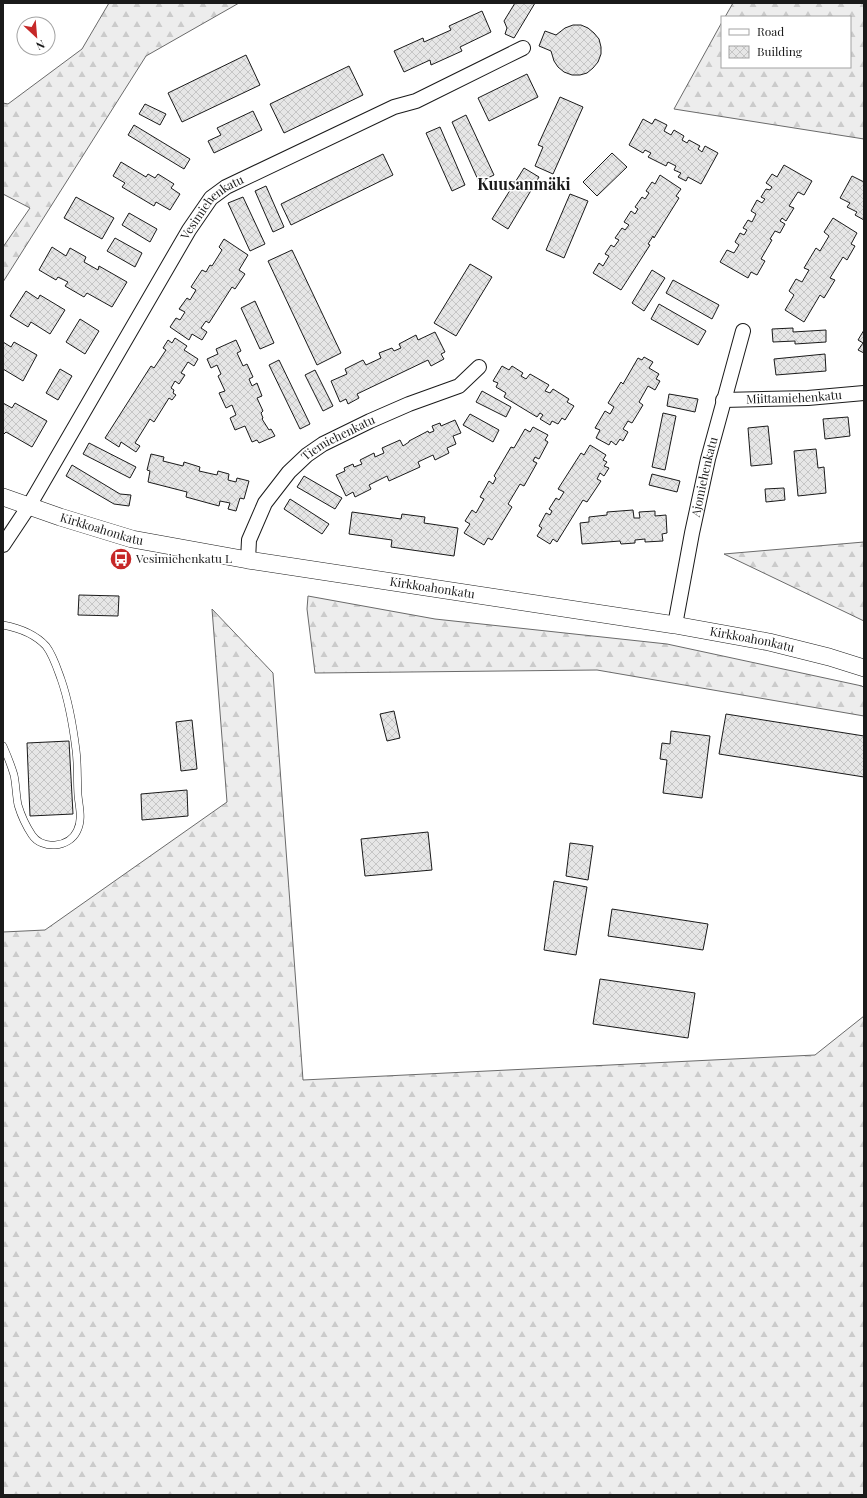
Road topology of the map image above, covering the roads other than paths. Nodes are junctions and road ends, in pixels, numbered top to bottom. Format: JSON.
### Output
{"nodes":[{"id":1,"x":523,"y":48,"type":"dead end"},
{"id":2,"x":743,"y":331,"type":"dead end"},
{"id":3,"x":480,"y":367,"type":"dead end"},
{"id":4,"x":864,"y":393,"type":"edge"},
{"id":5,"x":723,"y":400,"type":"junction"},
{"id":6,"x":3,"y":497,"type":"edge"},
{"id":7,"x":29,"y":506,"type":"junction"},
{"id":8,"x":3,"y":545,"type":"edge"},
{"id":9,"x":248,"y":560,"type":"junction"},
{"id":10,"x":675,"y":625,"type":"junction"},
{"id":11,"x":3,"y":626,"type":"edge"},
{"id":12,"x":864,"y":668,"type":"edge"},
{"id":13,"x":3,"y":746,"type":"edge"}],
"edges":[{"from":1,"to":7,"type":"street","name":"Vesimiehenkatu"},
{"from":2,"to":5,"type":"street","name":"Ajomiehenkatu"},
{"from":3,"to":9,"type":"street","name":"Tiemiehenkatu"},
{"from":4,"to":5,"type":"street","name":"Miittamiehenkatu"},
{"from":5,"to":10,"type":"street","name":"Ajomiehenkatu"},
{"from":6,"to":7,"type":"street","name":"Kirkkoahonkatu"},
{"from":7,"to":8,"type":"street","name":"Vesimiehenkatu"},
{"from":7,"to":9,"type":"street","name":"Kirkkoahonkatu"},
{"from":9,"to":10,"type":"street","name":"Kirkkoahonkatu"},
{"from":10,"to":12,"type":"street","name":"Kirkkoahonkatu"},
{"from":11,"to":13,"type":"lane"}]}
